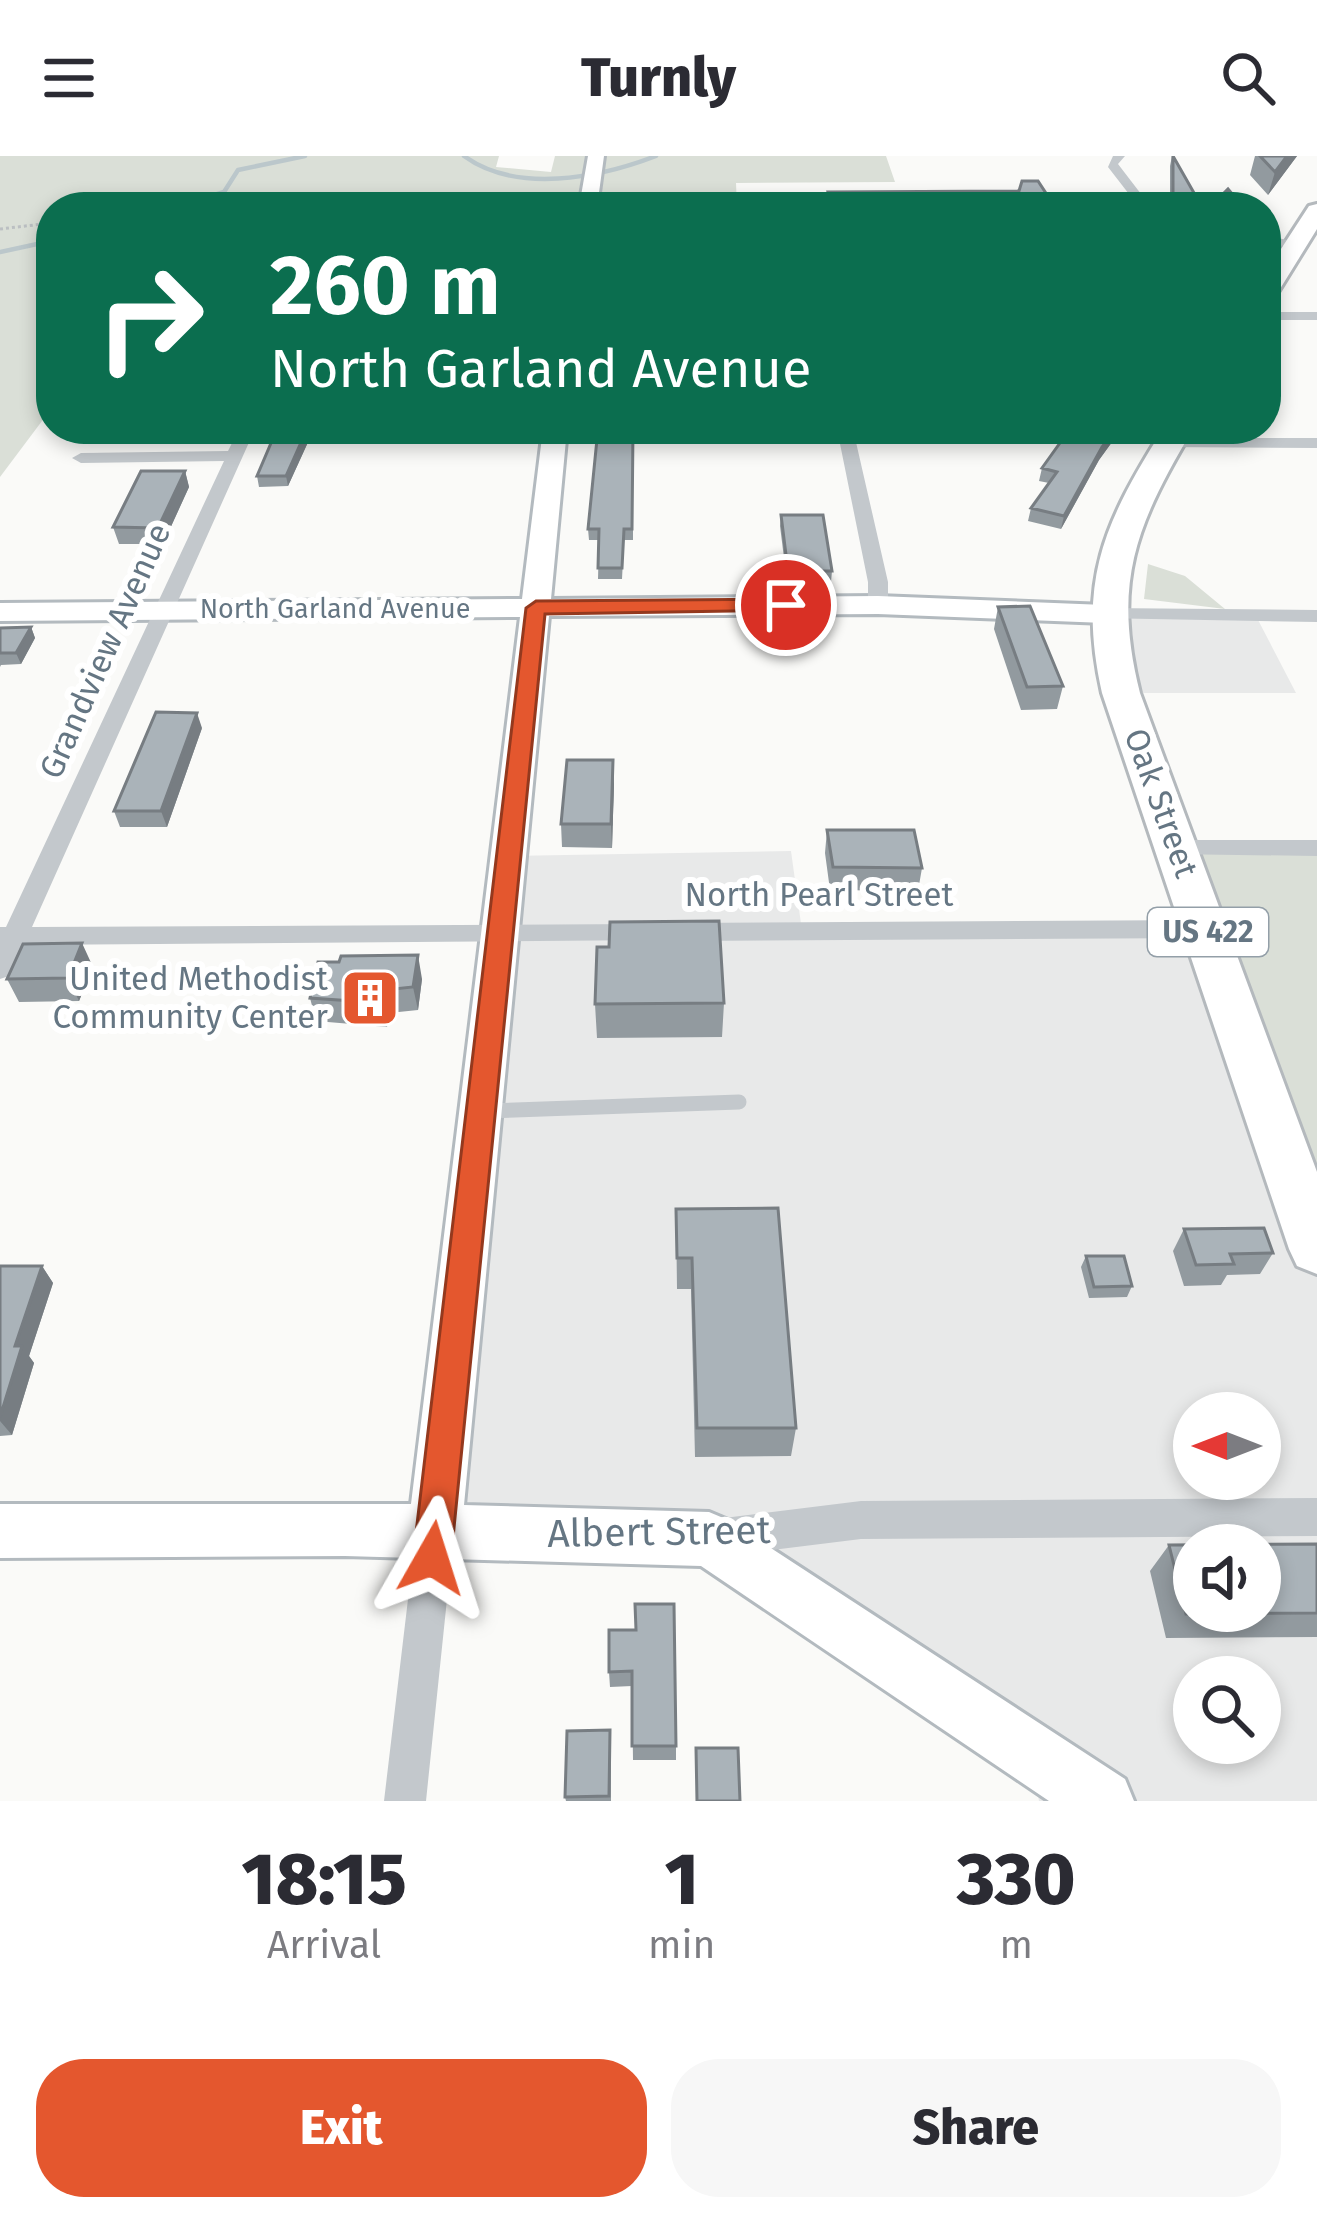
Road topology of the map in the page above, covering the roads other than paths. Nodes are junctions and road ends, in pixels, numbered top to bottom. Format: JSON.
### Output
{"nodes":[{"id":1,"x":596,"y":156,"type":"edge"},
{"id":2,"x":1119,"y":156,"type":"edge"},
{"id":3,"x":591,"y":192,"type":"edge"},
{"id":4,"x":1133,"y":192,"type":"edge"},
{"id":5,"x":1317,"y":212,"type":"edge"},
{"id":6,"x":1281,"y":242,"type":"edge"},
{"id":7,"x":1296,"y":244,"type":"junction"},
{"id":8,"x":1281,"y":268,"type":"edge"},
{"id":9,"x":1281,"y":316,"type":"edge"},
{"id":10,"x":1317,"y":316,"type":"edge"},
{"id":11,"x":1281,"y":441,"type":"edge"},
{"id":12,"x":1317,"y":443,"type":"edge"},
{"id":13,"x":239,"y":444,"type":"edge"},
{"id":14,"x":553,"y":444,"type":"edge"},
{"id":15,"x":848,"y":444,"type":"edge"},
{"id":16,"x":1169,"y":444,"type":"edge"},
{"id":17,"x":232,"y":456,"type":"junction"},
{"id":18,"x":81,"y":458,"type":"dead end"},
{"id":19,"x":878,"y":605,"type":"junction"},
{"id":20,"x":536,"y":608,"type":"junction"},
{"id":21,"x":163,"y":610,"type":"junction"},
{"id":22,"x":0,"y":612,"type":"edge"},
{"id":23,"x":1105,"y":614,"type":"junction"},
{"id":24,"x":1317,"y":616,"type":"edge"},
{"id":25,"x":1178,"y":848,"type":"junction"},
{"id":26,"x":1317,"y":848,"type":"edge"},
{"id":27,"x":1207,"y":929,"type":"junction"},
{"id":28,"x":500,"y":934,"type":"junction"},
{"id":29,"x":8,"y":936,"type":"edge"},
{"id":30,"x":0,"y":969,"type":"edge"},
{"id":31,"x":739,"y":1102,"type":"dead end"},
{"id":32,"x":481,"y":1111,"type":"junction"},
{"id":33,"x":1308,"y":1197,"type":"edge"},
{"id":34,"x":1317,"y":1249,"type":"edge"},
{"id":35,"x":1317,"y":1517,"type":"edge"},
{"id":36,"x":0,"y":1531,"type":"edge"},
{"id":37,"x":435,"y":1532,"type":"junction"},
{"id":38,"x":709,"y":1538,"type":"junction"},
{"id":39,"x":405,"y":1801,"type":"edge"},
{"id":40,"x":1103,"y":1801,"type":"edge"}],
"edges":[{"from":1,"to":3,"type":"street"},
{"from":2,"to":4,"type":"street"},
{"from":5,"to":7,"type":"highway"},
{"from":6,"to":7,"type":"street"},
{"from":7,"to":8,"type":"highway"},
{"from":9,"to":10,"type":"street"},
{"from":11,"to":12,"type":"street"},
{"from":13,"to":17,"type":"street","name":"Grandview Avenue"},
{"from":14,"to":20,"type":"street"},
{"from":15,"to":19,"type":"street"},
{"from":16,"to":23,"type":"highway","name":"Oak Street","number":"US 422"},
{"from":17,"to":18,"type":"street"},
{"from":17,"to":21,"type":"street","name":"Grandview Avenue"},
{"from":19,"to":20,"type":"street","name":"North Garland Avenue"},
{"from":19,"to":23,"type":"street","name":"North Garland Avenue"},
{"from":20,"to":21,"type":"street","name":"North Garland Avenue"},
{"from":20,"to":28,"type":"street"},
{"from":21,"to":22,"type":"street","name":"North Garland Avenue"},
{"from":21,"to":29,"type":"street","name":"Grandview Avenue"},
{"from":23,"to":24,"type":"street","name":"North Garland Avenue"},
{"from":23,"to":25,"type":"highway","name":"Oak Street","number":"US 422"},
{"from":25,"to":26,"type":"street"},
{"from":25,"to":27,"type":"highway","name":"Oak Street","number":"US 422"},
{"from":27,"to":28,"type":"street","name":"North Pearl Street"},
{"from":27,"to":33,"type":"highway","name":"Oak Street","number":"US 422"},
{"from":28,"to":29,"type":"street","name":"North Pearl Street"},
{"from":28,"to":32,"type":"street"},
{"from":29,"to":30,"type":"street","name":"Grandview Avenue"},
{"from":31,"to":32,"type":"lane"},
{"from":32,"to":37,"type":"street"},
{"from":33,"to":34,"type":"highway","name":"Oak Street","number":"US 422"},
{"from":35,"to":38,"type":"street","name":"Albert Street"},
{"from":36,"to":37,"type":"street","name":"Albert Street"},
{"from":37,"to":38,"type":"street","name":"Albert Street"},
{"from":37,"to":39,"type":"street"},
{"from":38,"to":40,"type":"street"}]}
